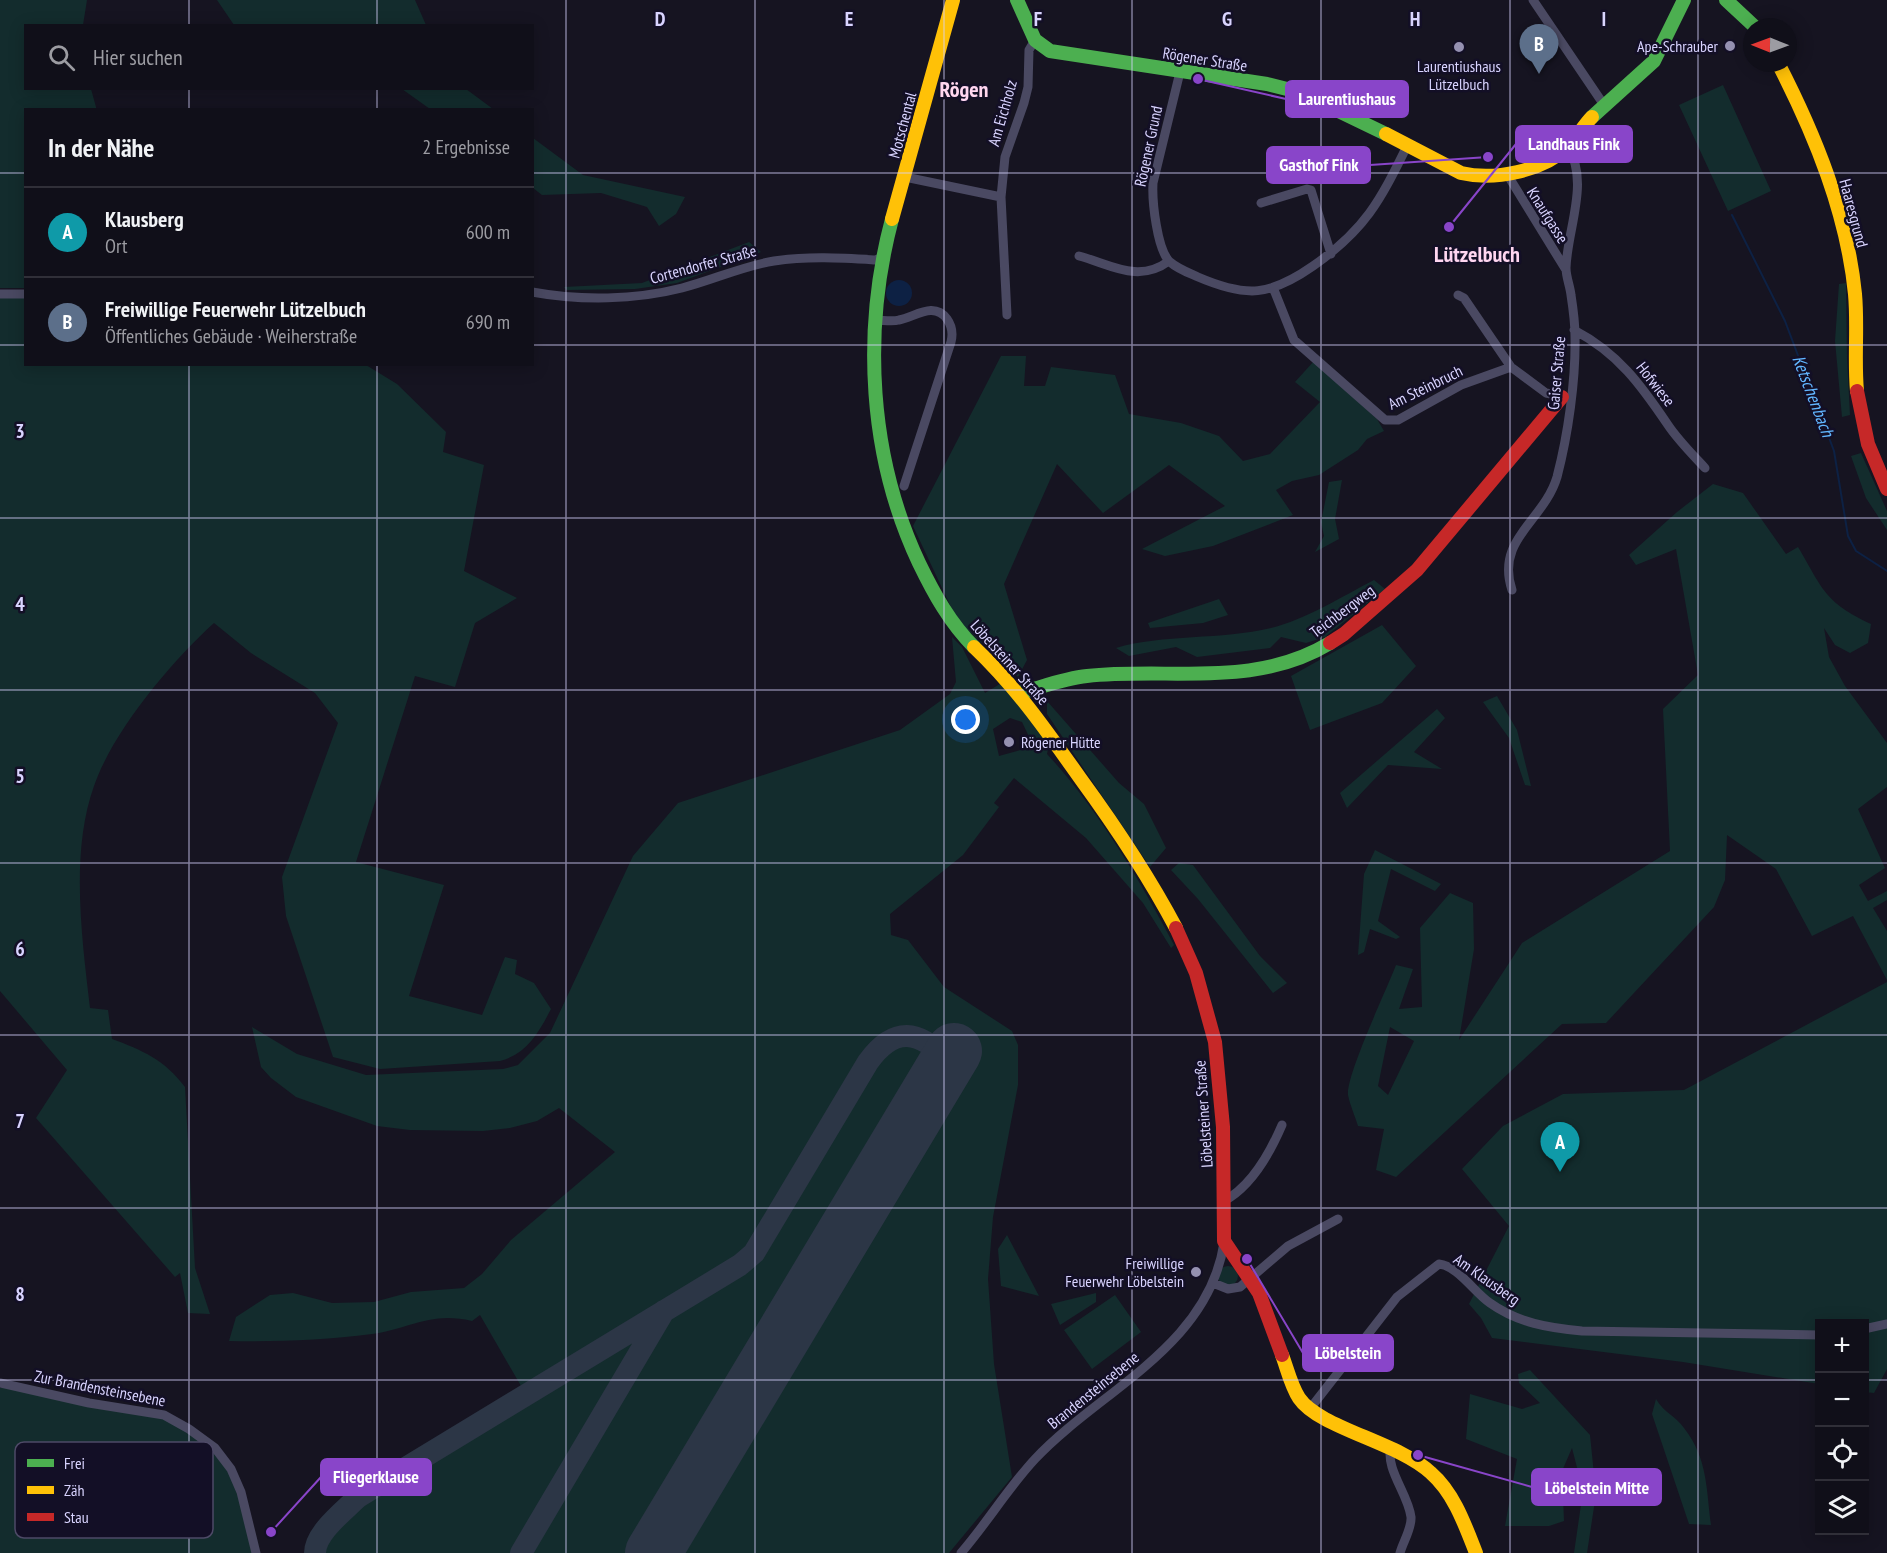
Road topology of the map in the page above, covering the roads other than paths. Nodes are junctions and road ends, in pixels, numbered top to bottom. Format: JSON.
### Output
{"nodes":[{"id":1,"x":953,"y":0,"type":"edge"},
{"id":2,"x":1017,"y":0,"type":"edge"},
{"id":3,"x":1533,"y":0,"type":"edge"},
{"id":4,"x":1684,"y":0,"type":"edge"},
{"id":5,"x":1733,"y":1,"type":"edge"},
{"id":6,"x":1747,"y":18,"type":"edge"},
{"id":7,"x":1035,"y":40,"type":"junction"},
{"id":8,"x":1180,"y":72,"type":"junction"},
{"id":9,"x":1782,"y":72,"type":"edge"},
{"id":10,"x":1604,"y":105,"type":"junction"},
{"id":11,"x":1407,"y":146,"type":"junction"},
{"id":12,"x":1568,"y":147,"type":"junction"},
{"id":13,"x":1507,"y":174,"type":"junction"},
{"id":14,"x":905,"y":177,"type":"junction"},
{"id":15,"x":1001,"y":197,"type":"junction"},
{"id":16,"x":1261,"y":203,"type":"dead end"},
{"id":17,"x":1331,"y":254,"type":"junction"},
{"id":18,"x":1079,"y":256,"type":"dead end"},
{"id":19,"x":881,"y":258,"type":"junction"},
{"id":20,"x":1168,"y":261,"type":"junction"},
{"id":21,"x":1566,"y":270,"type":"junction"},
{"id":22,"x":1274,"y":290,"type":"junction"},
{"id":23,"x":534,"y":292,"type":"edge"},
{"id":24,"x":0,"y":294,"type":"edge"},
{"id":25,"x":24,"y":294,"type":"edge"},
{"id":26,"x":1458,"y":295,"type":"dead end"},
{"id":27,"x":1006,"y":315,"type":"dead end"},
{"id":28,"x":875,"y":320,"type":"junction"},
{"id":29,"x":1574,"y":330,"type":"junction"},
{"id":30,"x":1511,"y":367,"type":"junction"},
{"id":31,"x":1566,"y":397,"type":"junction"},
{"id":32,"x":1704,"y":468,"type":"dead end"},
{"id":33,"x":904,"y":486,"type":"dead end"},
{"id":34,"x":1887,"y":489,"type":"edge"},
{"id":35,"x":1512,"y":590,"type":"dead end"},
{"id":36,"x":1020,"y":693,"type":"junction"},
{"id":37,"x":1282,"y":1125,"type":"dead end"},
{"id":38,"x":1224,"y":1200,"type":"junction"},
{"id":39,"x":1338,"y":1219,"type":"dead end"},
{"id":40,"x":1224,"y":1241,"type":"junction"},
{"id":41,"x":1249,"y":1278,"type":"junction"},
{"id":42,"x":1213,"y":1283,"type":"junction"},
{"id":43,"x":1887,"y":1324,"type":"edge"},
{"id":44,"x":1869,"y":1328,"type":"edge"},
{"id":45,"x":1815,"y":1335,"type":"edge"},
{"id":46,"x":0,"y":1383,"type":"edge"},
{"id":47,"x":1309,"y":1410,"type":"junction"},
{"id":48,"x":207,"y":1442,"type":"edge"},
{"id":49,"x":213,"y":1446,"type":"edge"},
{"id":50,"x":1391,"y":1446,"type":"junction"},
{"id":51,"x":256,"y":1553,"type":"edge"},
{"id":52,"x":961,"y":1553,"type":"edge"},
{"id":53,"x":1400,"y":1553,"type":"edge"},
{"id":54,"x":1476,"y":1553,"type":"edge"}],
"edges":[{"from":1,"to":14,"type":"street","name":"Motschental"},
{"from":2,"to":7,"type":"street"},
{"from":3,"to":10,"type":"street"},
{"from":4,"to":10,"type":"street"},
{"from":5,"to":6,"type":"street"},
{"from":7,"to":8,"type":"street","name":"Rögener Straße"},
{"from":7,"to":15,"type":"street","name":"Am Eichholz"},
{"from":8,"to":11,"type":"street","name":"Rögener Straße"},
{"from":8,"to":20,"type":"street","name":"Rögener Grund"},
{"from":9,"to":34,"type":"street","name":"Haaresgrund"},
{"from":10,"to":12,"type":"street"},
{"from":11,"to":13,"type":"street","name":"Rögener Straße"},
{"from":11,"to":17,"type":"street"},
{"from":12,"to":13,"type":"street","name":"Rögener Straße"},
{"from":12,"to":21,"type":"street","name":"Gaiser Straße"},
{"from":13,"to":21,"type":"street","name":"Knaufgasse"},
{"from":14,"to":15,"type":"street"},
{"from":14,"to":19,"type":"street","name":"Motschental"},
{"from":15,"to":27,"type":"street","name":"Am Eichholz"},
{"from":16,"to":17,"type":"street"},
{"from":17,"to":22,"type":"street"},
{"from":18,"to":20,"type":"street"},
{"from":19,"to":23,"type":"street","name":"Cortendorfer Straße"},
{"from":19,"to":28,"type":"street","name":"Löbelsteiner Straße"},
{"from":20,"to":22,"type":"street"},
{"from":21,"to":29,"type":"street","name":"Gaiser Straße"},
{"from":22,"to":30,"type":"street","name":"Am Steinbruch"},
{"from":24,"to":25,"type":"street"},
{"from":26,"to":30,"type":"street"},
{"from":28,"to":33,"type":"street"},
{"from":28,"to":36,"type":"street","name":"Löbelsteiner Straße"},
{"from":29,"to":31,"type":"street","name":"Gaiser Straße"},
{"from":29,"to":32,"type":"street","name":"Hofwiese"},
{"from":30,"to":31,"type":"street"},
{"from":31,"to":35,"type":"street","name":"Gaiser Straße"},
{"from":31,"to":36,"type":"street","name":"Teichbergweg"},
{"from":36,"to":38,"type":"street","name":"Löbelsteiner Straße"},
{"from":37,"to":38,"type":"street"},
{"from":38,"to":40,"type":"street","name":"Löbelsteiner Straße"},
{"from":39,"to":41,"type":"street"},
{"from":40,"to":41,"type":"street"},
{"from":40,"to":42,"type":"street","name":"Brandensteinsebene"},
{"from":41,"to":42,"type":"street"},
{"from":41,"to":47,"type":"street"},
{"from":42,"to":52,"type":"street","name":"Brandensteinsebene"},
{"from":43,"to":44,"type":"street"},
{"from":45,"to":47,"type":"street","name":"Am Klausberg"},
{"from":46,"to":48,"type":"street","name":"Zur Brandensteinsebene"},
{"from":47,"to":50,"type":"street"},
{"from":49,"to":51,"type":"street","name":"Zur Brandensteinsebene"},
{"from":50,"to":53,"type":"street"},
{"from":50,"to":54,"type":"street"}]}
